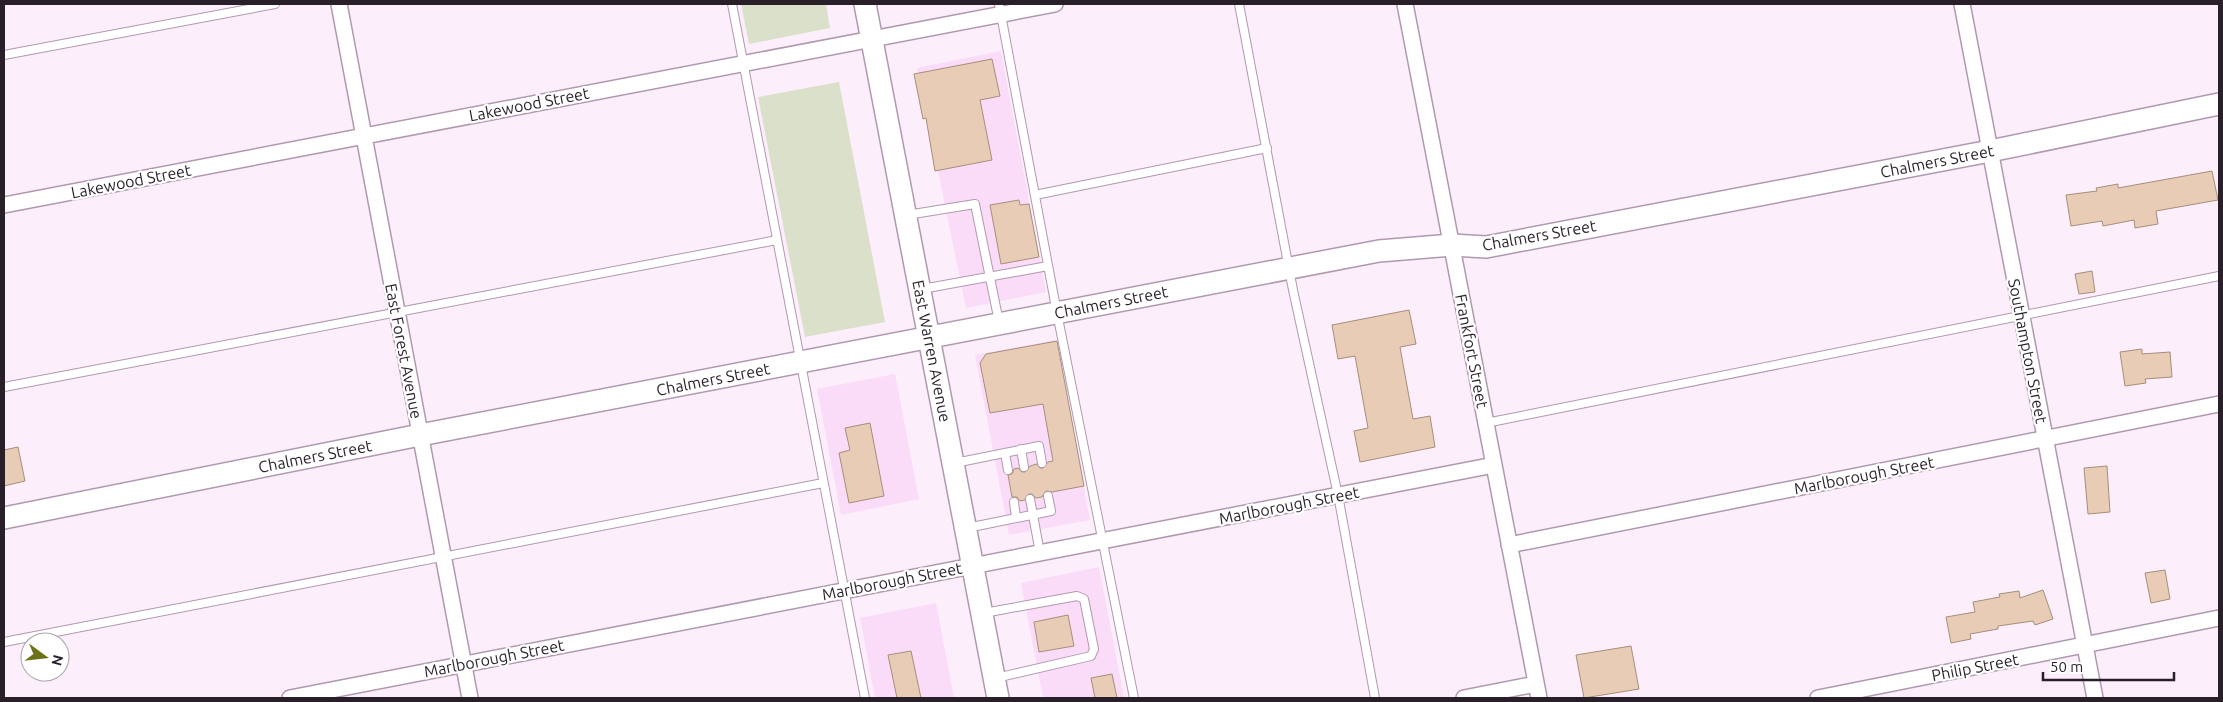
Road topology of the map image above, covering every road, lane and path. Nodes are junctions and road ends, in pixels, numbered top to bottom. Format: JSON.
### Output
{"nodes":[{"id":1,"x":275,"y":4,"type":"edge"},
{"id":2,"x":339,"y":4,"type":"edge"},
{"id":3,"x":732,"y":4,"type":"edge"},
{"id":4,"x":865,"y":4,"type":"edge"},
{"id":5,"x":1055,"y":4,"type":"edge"},
{"id":6,"x":1239,"y":4,"type":"edge"},
{"id":7,"x":1405,"y":4,"type":"edge"},
{"id":8,"x":1962,"y":4,"type":"edge"},
{"id":9,"x":1000,"y":9,"type":"edge"},
{"id":10,"x":872,"y":39,"type":"junction"},
{"id":11,"x":4,"y":56,"type":"edge"},
{"id":12,"x":744,"y":63,"type":"junction"},
{"id":13,"x":2219,"y":104,"type":"edge"},
{"id":14,"x":362,"y":136,"type":"junction"},
{"id":15,"x":1267,"y":148,"type":"junction"},
{"id":16,"x":1990,"y":151,"type":"junction"},
{"id":17,"x":1035,"y":195,"type":"junction"},
{"id":18,"x":4,"y":205,"type":"edge"},
{"id":19,"x":905,"y":215,"type":"junction"},
{"id":20,"x":777,"y":240,"type":"junction"},
{"id":21,"x":1452,"y":245,"type":"junction"},
{"id":22,"x":1048,"y":266,"type":"junction"},
{"id":23,"x":1289,"y":268,"type":"junction"},
{"id":24,"x":2219,"y":276,"type":"edge"},
{"id":25,"x":990,"y":277,"type":"junction"},
{"id":26,"x":920,"y":290,"type":"junction"},
{"id":27,"x":396,"y":312,"type":"junction"},
{"id":28,"x":1057,"y":313,"type":"junction"},
{"id":29,"x":2022,"y":317,"type":"junction"},
{"id":30,"x":1000,"y":324,"type":"junction"},
{"id":31,"x":929,"y":338,"type":"junction"},
{"id":32,"x":800,"y":362,"type":"junction"},
{"id":33,"x":4,"y":387,"type":"edge"},
{"id":34,"x":2219,"y":404,"type":"edge"},
{"id":35,"x":1486,"y":423,"type":"junction"},
{"id":36,"x":420,"y":435,"type":"junction"},
{"id":37,"x":2045,"y":439,"type":"junction"},
{"id":38,"x":1021,"y":449,"type":"junction"},
{"id":39,"x":1004,"y":453,"type":"junction"},
{"id":40,"x":953,"y":463,"type":"junction"},
{"id":41,"x":1042,"y":464,"type":"dead end"},
{"id":42,"x":1494,"y":465,"type":"junction"},
{"id":43,"x":1024,"y":467,"type":"dead end"},
{"id":44,"x":1008,"y":470,"type":"dead end"},
{"id":45,"x":823,"y":483,"type":"junction"},
{"id":46,"x":1338,"y":495,"type":"junction"},
{"id":47,"x":1048,"y":496,"type":"dead end"},
{"id":48,"x":1030,"y":499,"type":"dead end"},
{"id":49,"x":1014,"y":502,"type":"dead end"},
{"id":50,"x":1033,"y":514,"type":"junction"},
{"id":51,"x":4,"y":518,"type":"edge"},
{"id":52,"x":1016,"y":518,"type":"junction"},
{"id":53,"x":966,"y":529,"type":"junction"},
{"id":54,"x":1103,"y":541,"type":"junction"},
{"id":55,"x":1509,"y":545,"type":"junction"},
{"id":56,"x":1040,"y":553,"type":"junction"},
{"id":57,"x":443,"y":556,"type":"junction"},
{"id":58,"x":973,"y":566,"type":"junction"},
{"id":59,"x":843,"y":591,"type":"junction"},
{"id":60,"x":982,"y":613,"type":"junction"},
{"id":61,"x":2219,"y":618,"type":"edge"},
{"id":62,"x":4,"y":642,"type":"edge"},
{"id":63,"x":2085,"y":645,"type":"junction"},
{"id":64,"x":464,"y":663,"type":"junction"},
{"id":65,"x":996,"y":688,"type":"edge"},
{"id":66,"x":1538,"y":691,"type":"edge"},
{"id":67,"x":290,"y":698,"type":"edge"},
{"id":68,"x":470,"y":698,"type":"edge"},
{"id":69,"x":865,"y":698,"type":"edge"},
{"id":70,"x":1134,"y":698,"type":"edge"},
{"id":71,"x":1375,"y":698,"type":"edge"},
{"id":72,"x":1464,"y":698,"type":"edge"},
{"id":73,"x":1818,"y":698,"type":"edge"},
{"id":74,"x":2095,"y":698,"type":"edge"}],
"edges":[{"from":1,"to":11,"type":"lane"},
{"from":2,"to":14,"type":"street","name":"East Forest Avenue"},
{"from":3,"to":12,"type":"lane"},
{"from":4,"to":10,"type":"street","name":"East Warren Avenue"},
{"from":5,"to":9,"type":"street","name":"Lakewood Street"},
{"from":6,"to":15,"type":"lane"},
{"from":7,"to":21,"type":"street","name":"Frankfort Street"},
{"from":8,"to":16,"type":"street","name":"Southampton Street"},
{"from":9,"to":10,"type":"street","name":"Lakewood Street"},
{"from":9,"to":17,"type":"lane"},
{"from":10,"to":12,"type":"street","name":"Lakewood Street"},
{"from":10,"to":19,"type":"street","name":"East Warren Avenue"},
{"from":12,"to":14,"type":"street","name":"Lakewood Street"},
{"from":12,"to":20,"type":"lane"},
{"from":13,"to":16,"type":"street","name":"Chalmers Street"},
{"from":14,"to":18,"type":"street","name":"Lakewood Street"},
{"from":14,"to":27,"type":"street","name":"East Forest Avenue"},
{"from":15,"to":17,"type":"lane"},
{"from":15,"to":23,"type":"lane"},
{"from":16,"to":21,"type":"street","name":"Chalmers Street"},
{"from":16,"to":29,"type":"street","name":"Southampton Street"},
{"from":17,"to":22,"type":"lane"},
{"from":19,"to":25,"type":"lane"},
{"from":19,"to":26,"type":"street","name":"East Warren Avenue"},
{"from":20,"to":27,"type":"lane"},
{"from":20,"to":32,"type":"lane"},
{"from":21,"to":23,"type":"street","name":"Chalmers Street"},
{"from":21,"to":35,"type":"street","name":"Frankfort Street"},
{"from":22,"to":25,"type":"lane"},
{"from":22,"to":28,"type":"lane"},
{"from":23,"to":28,"type":"street","name":"Chalmers Street"},
{"from":23,"to":46,"type":"lane"},
{"from":24,"to":29,"type":"lane"},
{"from":25,"to":26,"type":"lane"},
{"from":25,"to":30,"type":"lane"},
{"from":26,"to":31,"type":"street","name":"East Warren Avenue"},
{"from":27,"to":33,"type":"lane"},
{"from":27,"to":36,"type":"street","name":"East Forest Avenue"},
{"from":28,"to":30,"type":"street","name":"Chalmers Street"},
{"from":28,"to":54,"type":"lane"},
{"from":29,"to":35,"type":"lane"},
{"from":29,"to":37,"type":"street","name":"Southampton Street"},
{"from":30,"to":31,"type":"street","name":"Chalmers Street"},
{"from":31,"to":32,"type":"street","name":"Chalmers Street"},
{"from":31,"to":40,"type":"street","name":"East Warren Avenue"},
{"from":32,"to":36,"type":"street","name":"Chalmers Street"},
{"from":32,"to":45,"type":"lane"},
{"from":34,"to":37,"type":"street","name":"Marlborough Street"},
{"from":35,"to":42,"type":"street","name":"Frankfort Street"},
{"from":36,"to":51,"type":"street","name":"Chalmers Street"},
{"from":36,"to":57,"type":"street","name":"East Forest Avenue"},
{"from":37,"to":55,"type":"street","name":"Marlborough Street"},
{"from":37,"to":63,"type":"street","name":"Southampton Street"},
{"from":38,"to":39,"type":"lane"},
{"from":38,"to":41,"type":"lane"},
{"from":38,"to":43,"type":"lane"},
{"from":39,"to":40,"type":"lane"},
{"from":39,"to":44,"type":"lane"},
{"from":40,"to":53,"type":"street","name":"East Warren Avenue"},
{"from":42,"to":46,"type":"street","name":"Marlborough Street"},
{"from":42,"to":55,"type":"street","name":"Frankfort Street"},
{"from":45,"to":57,"type":"lane"},
{"from":45,"to":59,"type":"lane"},
{"from":46,"to":54,"type":"street","name":"Marlborough Street"},
{"from":46,"to":71,"type":"lane"},
{"from":47,"to":50,"type":"lane"},
{"from":48,"to":50,"type":"lane"},
{"from":49,"to":52,"type":"lane"},
{"from":50,"to":52,"type":"lane"},
{"from":50,"to":56,"type":"lane"},
{"from":52,"to":53,"type":"lane"},
{"from":53,"to":58,"type":"street","name":"East Warren Avenue"},
{"from":54,"to":56,"type":"street","name":"Marlborough Street"},
{"from":54,"to":70,"type":"lane"},
{"from":55,"to":66,"type":"street","name":"Frankfort Street"},
{"from":56,"to":58,"type":"street","name":"Marlborough Street"},
{"from":57,"to":62,"type":"lane"},
{"from":57,"to":64,"type":"street","name":"East Forest Avenue"},
{"from":58,"to":59,"type":"street","name":"Marlborough Street"},
{"from":58,"to":60,"type":"street","name":"East Warren Avenue"},
{"from":59,"to":64,"type":"street","name":"Marlborough Street"},
{"from":59,"to":69,"type":"lane"},
{"from":60,"to":65,"type":"street","name":"East Warren Avenue"},
{"from":60,"to":65,"type":"lane"},
{"from":61,"to":63,"type":"street","name":"Philip Street"},
{"from":63,"to":73,"type":"street","name":"Philip Street"},
{"from":63,"to":74,"type":"street","name":"Southampton Street"},
{"from":64,"to":67,"type":"street","name":"Marlborough Street"},
{"from":64,"to":68,"type":"street","name":"East Forest Avenue"},
{"from":66,"to":72,"type":"street"}]}
